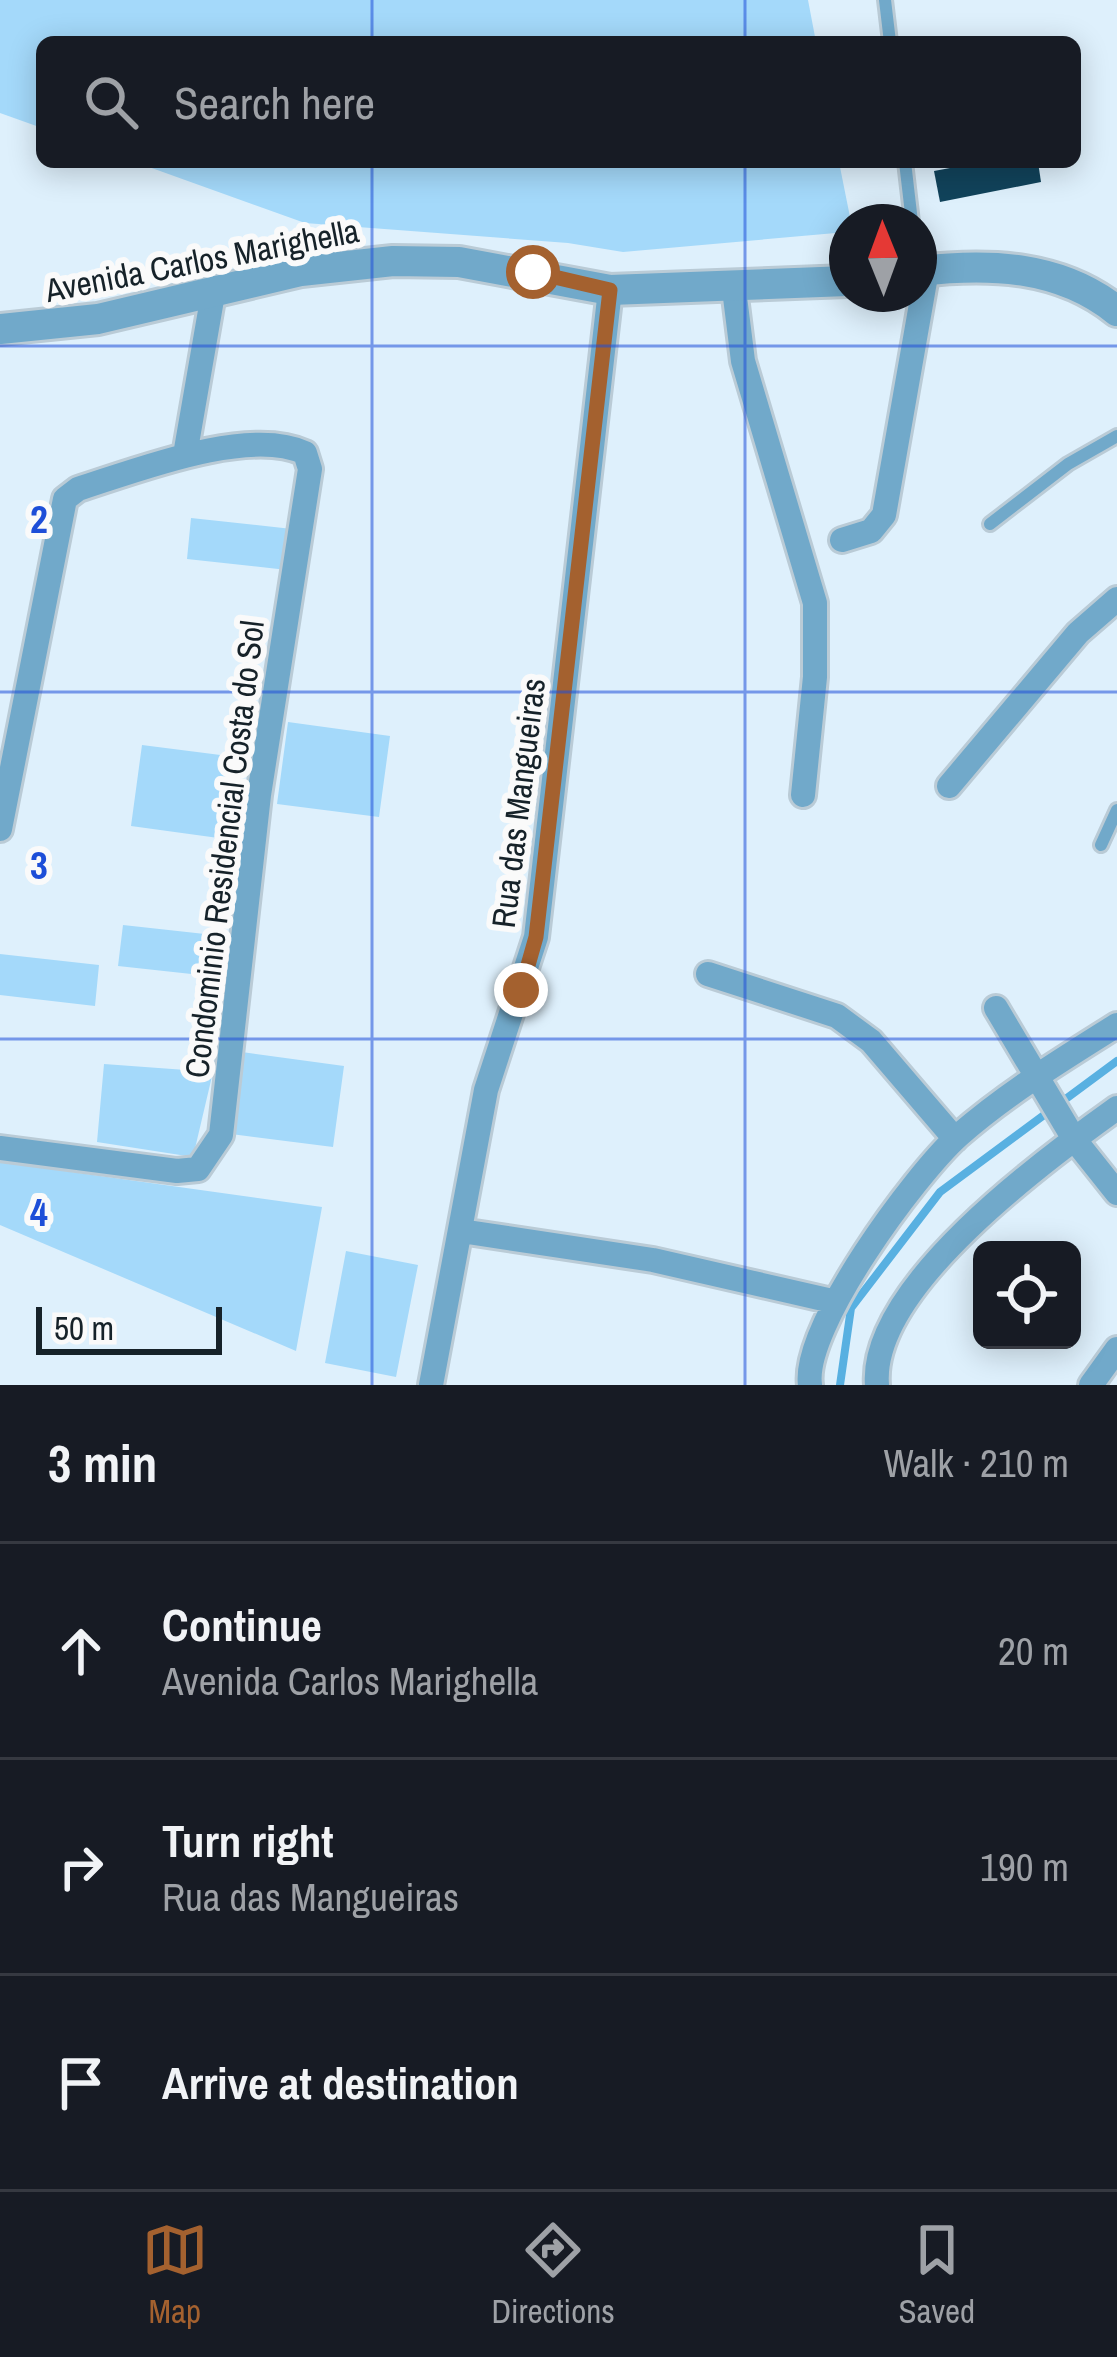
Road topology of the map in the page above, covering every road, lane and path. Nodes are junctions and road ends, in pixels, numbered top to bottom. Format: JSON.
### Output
{"nodes":[{"id":1,"x":885,"y":0,"type":"edge"},
{"id":2,"x":889,"y":36,"type":"edge"},
{"id":3,"x":906,"y":168,"type":"edge"},
{"id":4,"x":910,"y":204,"type":"edge"},
{"id":5,"x":937,"y":263,"type":"edge"},
{"id":6,"x":829,"y":282,"type":"edge"},
{"id":7,"x":214,"y":289,"type":"junction"},
{"id":8,"x":734,"y":289,"type":"junction"},
{"id":9,"x":610,"y":290,"type":"junction"},
{"id":10,"x":1117,"y":311,"type":"edge"},
{"id":11,"x":914,"y":312,"type":"edge"},
{"id":12,"x":0,"y":329,"type":"edge"},
{"id":13,"x":1117,"y":436,"type":"edge"},
{"id":14,"x":185,"y":455,"type":"junction"},
{"id":15,"x":990,"y":524,"type":"dead end"},
{"id":16,"x":842,"y":540,"type":"dead end"},
{"id":17,"x":1117,"y":599,"type":"edge"},
{"id":18,"x":949,"y":786,"type":"dead end"},
{"id":19,"x":802,"y":795,"type":"dead end"},
{"id":20,"x":1117,"y":810,"type":"edge"},
{"id":21,"x":0,"y":829,"type":"edge"},
{"id":22,"x":1101,"y":845,"type":"dead end"},
{"id":23,"x":708,"y":974,"type":"dead end"},
{"id":24,"x":995,"y":1008,"type":"dead end"},
{"id":25,"x":1117,"y":1025,"type":"edge"},
{"id":26,"x":1038,"y":1075,"type":"junction"},
{"id":27,"x":1117,"y":1108,"type":"edge"},
{"id":28,"x":955,"y":1139,"type":"junction"},
{"id":29,"x":1074,"y":1139,"type":"junction"},
{"id":30,"x":0,"y":1148,"type":"edge"},
{"id":31,"x":1117,"y":1193,"type":"edge"},
{"id":32,"x":460,"y":1231,"type":"junction"},
{"id":33,"x":832,"y":1301,"type":"junction"},
{"id":34,"x":1117,"y":1349,"type":"edge"},
{"id":35,"x":431,"y":1385,"type":"edge"},
{"id":36,"x":810,"y":1385,"type":"edge"},
{"id":37,"x":877,"y":1385,"type":"edge"},
{"id":38,"x":1091,"y":1385,"type":"edge"}],
"edges":[{"from":1,"to":2,"type":"lane"},
{"from":3,"to":4,"type":"lane"},
{"from":5,"to":10,"type":"street"},
{"from":6,"to":8,"type":"street","name":"Avenida Carlos Marighella"},
{"from":7,"to":9,"type":"street","name":"Avenida Carlos Marighella"},
{"from":7,"to":12,"type":"street","name":"Avenida Carlos Marighella"},
{"from":7,"to":14,"type":"street"},
{"from":8,"to":9,"type":"street","name":"Avenida Carlos Marighella"},
{"from":8,"to":19,"type":"street"},
{"from":9,"to":32,"type":"street","name":"Rua das Mangueiras"},
{"from":11,"to":16,"type":"street"},
{"from":13,"to":15,"type":"lane"},
{"from":14,"to":21,"type":"street","name":"Condominio Residencial Costa do Sol"},
{"from":14,"to":30,"type":"street","name":"Condominio Residencial Costa do Sol"},
{"from":17,"to":18,"type":"street"},
{"from":20,"to":22,"type":"lane"},
{"from":23,"to":28,"type":"street"},
{"from":24,"to":26,"type":"street"},
{"from":25,"to":26,"type":"street"},
{"from":26,"to":28,"type":"street"},
{"from":26,"to":29,"type":"street"},
{"from":27,"to":29,"type":"street"},
{"from":28,"to":33,"type":"street"},
{"from":29,"to":31,"type":"street"},
{"from":29,"to":37,"type":"street"},
{"from":32,"to":33,"type":"street"},
{"from":32,"to":35,"type":"street","name":"Rua das Mangueiras"},
{"from":33,"to":36,"type":"street"},
{"from":34,"to":38,"type":"street"}]}
